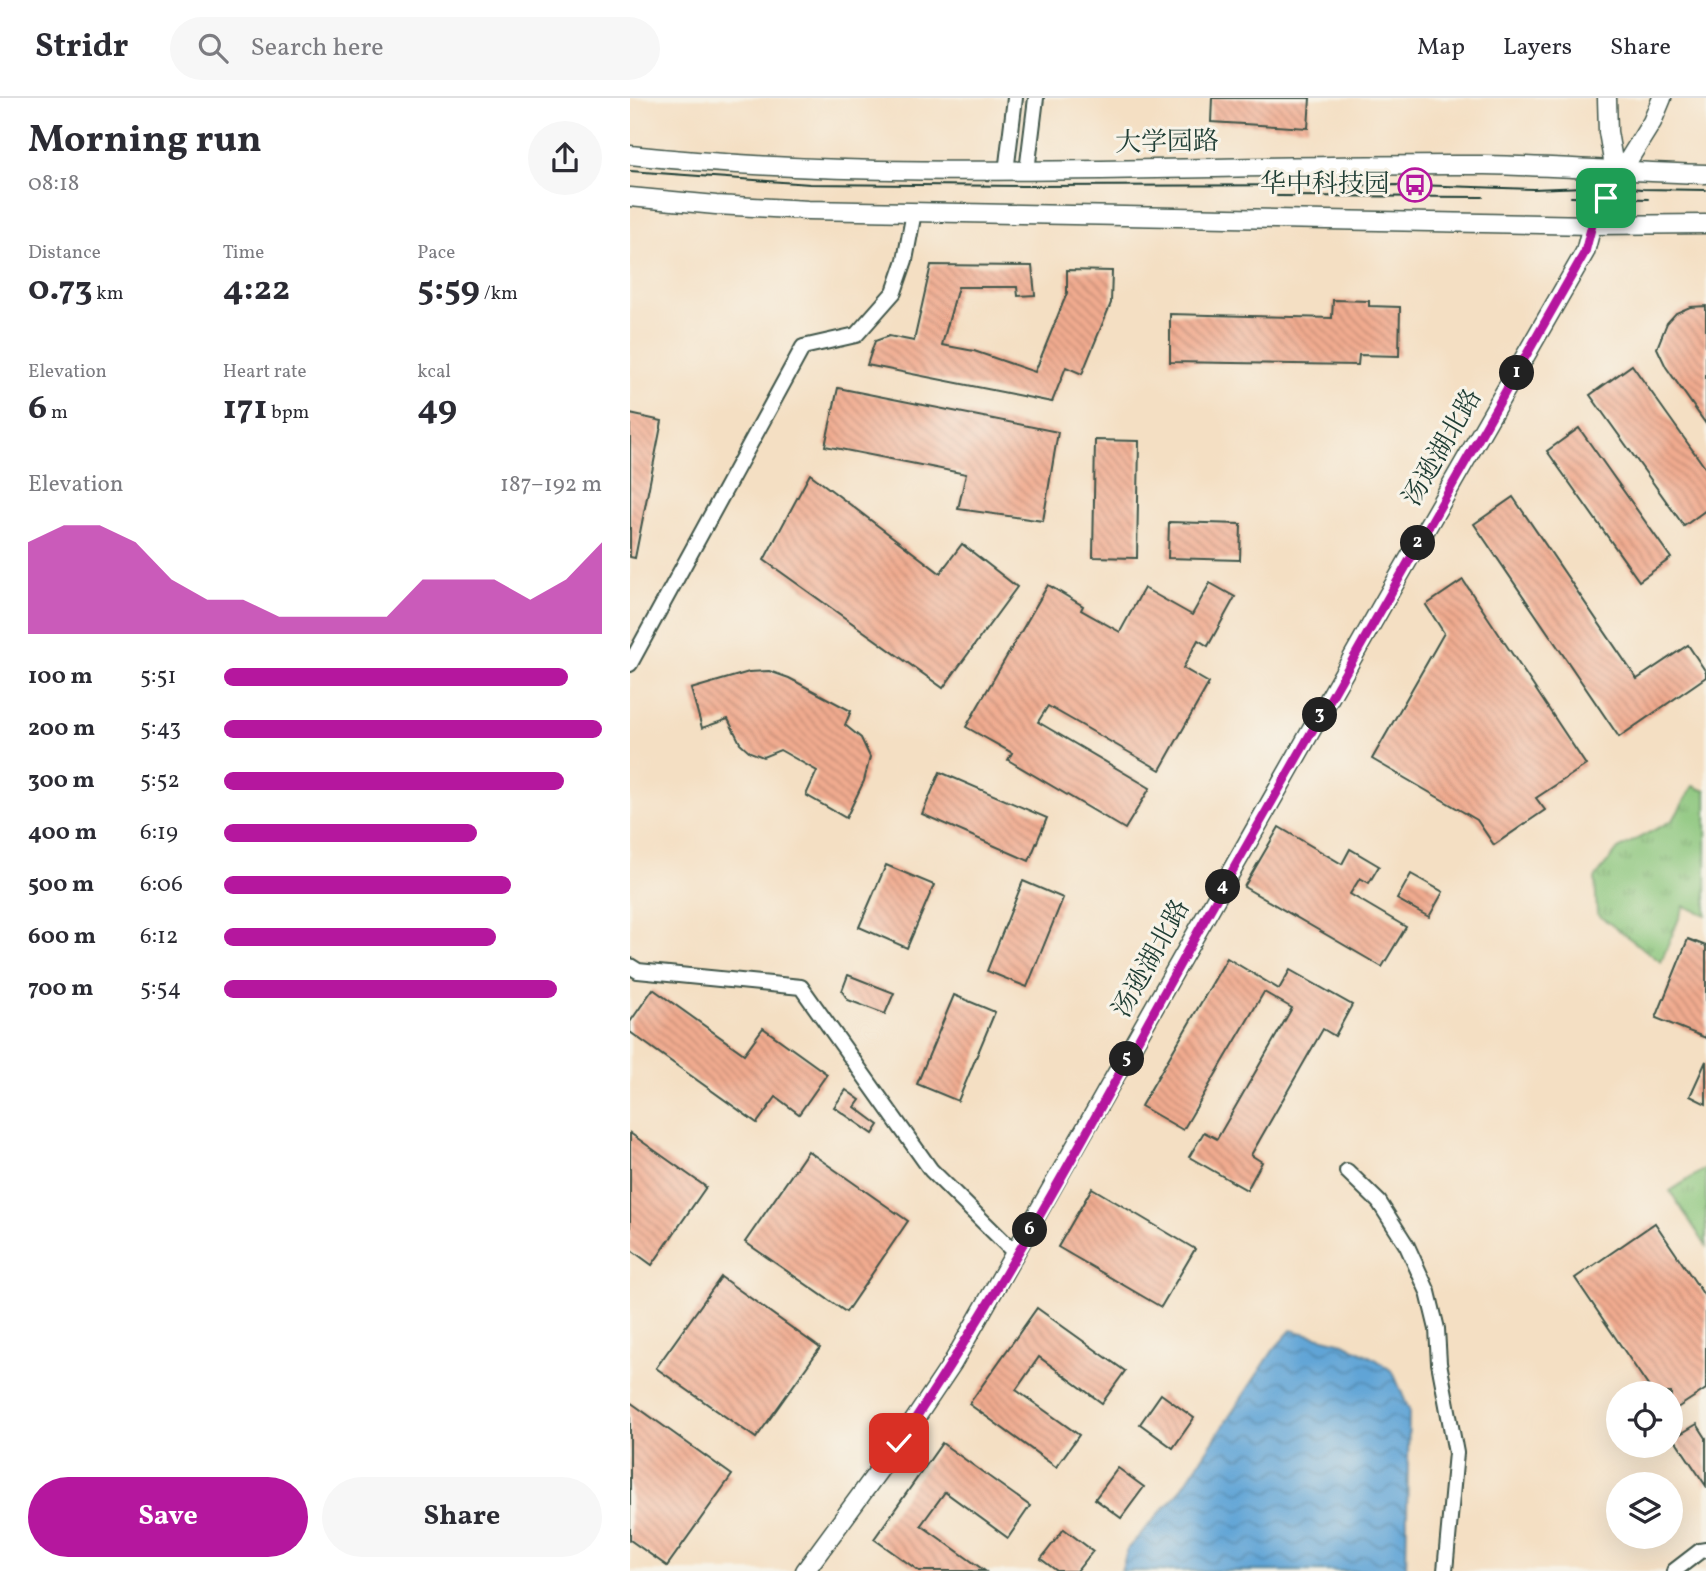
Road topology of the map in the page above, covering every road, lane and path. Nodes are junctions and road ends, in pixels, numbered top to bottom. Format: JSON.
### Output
{"nodes":[{"id":1,"x":1015,"y":98,"type":"edge"},
{"id":2,"x":1036,"y":98,"type":"edge"},
{"id":3,"x":1607,"y":98,"type":"edge"},
{"id":4,"x":1662,"y":98,"type":"edge"},
{"id":5,"x":630,"y":155,"type":"edge"},
{"id":6,"x":1027,"y":171,"type":"junction"},
{"id":7,"x":1006,"y":172,"type":"junction"},
{"id":8,"x":1615,"y":172,"type":"junction"},
{"id":9,"x":1706,"y":174,"type":"edge"},
{"id":10,"x":630,"y":197,"type":"edge"},
{"id":11,"x":914,"y":212,"type":"junction"},
{"id":12,"x":1706,"y":224,"type":"edge"},
{"id":13,"x":1592,"y":225,"type":"junction"},
{"id":14,"x":630,"y":664,"type":"edge"},
{"id":15,"x":630,"y":966,"type":"edge"},
{"id":16,"x":1347,"y":1171,"type":"dead end"},
{"id":17,"x":1016,"y":1254,"type":"junction"},
{"id":18,"x":1706,"y":1550,"type":"edge"},
{"id":19,"x":805,"y":1571,"type":"edge"},
{"id":20,"x":1445,"y":1571,"type":"edge"},
{"id":21,"x":1674,"y":1571,"type":"edge"}],
"edges":[{"from":1,"to":7,"type":"street"},
{"from":2,"to":6,"type":"street"},
{"from":3,"to":8,"type":"main road"},
{"from":4,"to":8,"type":"main road","name":"汤逊湖北路"},
{"from":5,"to":7,"type":"main road","name":"大学园路"},
{"from":6,"to":7,"type":"main road","name":"大学园路"},
{"from":6,"to":8,"type":"main road","name":"大学园路"},
{"from":8,"to":9,"type":"main road","name":"大学园路"},
{"from":8,"to":13,"type":"main road","name":"汤逊湖北路"},
{"from":10,"to":11,"type":"main road"},
{"from":11,"to":13,"type":"main road"},
{"from":11,"to":14,"type":"street"},
{"from":12,"to":13,"type":"main road"},
{"from":13,"to":17,"type":"main road","name":"汤逊湖北路"},
{"from":15,"to":17,"type":"street"},
{"from":16,"to":20,"type":"street"},
{"from":17,"to":19,"type":"main road","name":"汤逊湖北路"},
{"from":18,"to":21,"type":"street"}]}
